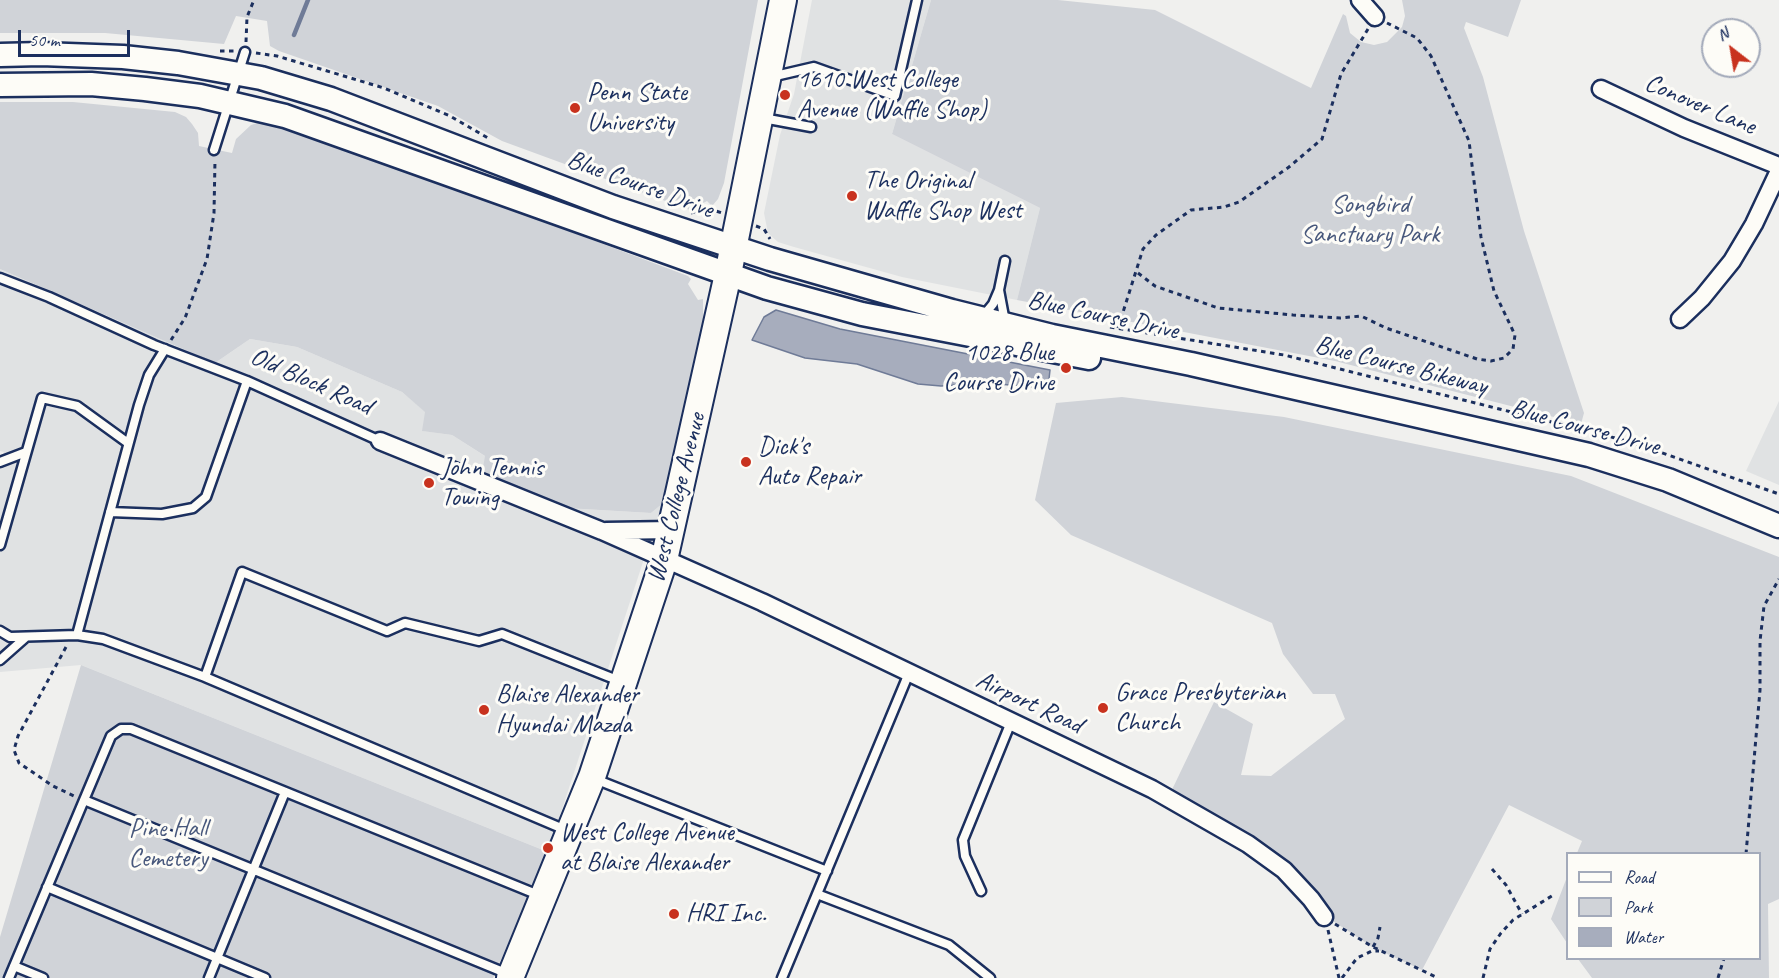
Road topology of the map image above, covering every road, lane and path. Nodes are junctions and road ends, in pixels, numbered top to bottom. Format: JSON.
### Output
{"nodes":[{"id":1,"x":254,"y":0,"type":"edge"},
{"id":2,"x":783,"y":0,"type":"edge"},
{"id":3,"x":917,"y":0,"type":"edge"},
{"id":4,"x":1360,"y":0,"type":"edge"},
{"id":5,"x":1375,"y":17,"type":"junction"},
{"id":6,"x":245,"y":52,"type":"joint"},
{"id":7,"x":0,"y":56,"type":"edge"},
{"id":8,"x":237,"y":73,"type":"junction"},
{"id":9,"x":768,"y":78,"type":"junction"},
{"id":10,"x":0,"y":85,"type":"edge"},
{"id":11,"x":1601,"y":89,"type":"dead end"},
{"id":12,"x":228,"y":102,"type":"junction"},
{"id":13,"x":760,"y":117,"type":"junction"},
{"id":14,"x":811,"y":127,"type":"dead end"},
{"id":15,"x":214,"y":150,"type":"joint"},
{"id":16,"x":1779,"y":166,"type":"edge"},
{"id":17,"x":1779,"y":171,"type":"edge"},
{"id":18,"x":733,"y":247,"type":"junction"},
{"id":19,"x":1005,"y":261,"type":"dead end"},
{"id":20,"x":1137,"y":273,"type":"junction"},
{"id":21,"x":728,"y":274,"type":"junction"},
{"id":22,"x":0,"y":278,"type":"edge"},
{"id":23,"x":999,"y":290,"type":"junction"},
{"id":24,"x":979,"y":318,"type":"junction"},
{"id":25,"x":1680,"y":319,"type":"dead end"},
{"id":26,"x":1006,"y":325,"type":"junction"},
{"id":27,"x":1106,"y":327,"type":"dead end"},
{"id":28,"x":1118,"y":328,"type":"junction"},
{"id":29,"x":165,"y":349,"type":"junction"},
{"id":30,"x":247,"y":381,"type":"junction"},
{"id":31,"x":1263,"y":382,"type":"junction"},
{"id":32,"x":380,"y":441,"type":"joint"},
{"id":33,"x":128,"y":443,"type":"junction"},
{"id":34,"x":27,"y":453,"type":"junction"},
{"id":35,"x":0,"y":462,"type":"edge"},
{"id":36,"x":1779,"y":494,"type":"edge"},
{"id":37,"x":110,"y":512,"type":"junction"},
{"id":38,"x":1779,"y":525,"type":"edge"},
{"id":39,"x":672,"y":530,"type":"junction"},
{"id":40,"x":602,"y":531,"type":"junction"},
{"id":41,"x":0,"y":545,"type":"edge"},
{"id":42,"x":664,"y":560,"type":"junction"},
{"id":43,"x":1779,"y":579,"type":"edge"},
{"id":44,"x":0,"y":631,"type":"edge"},
{"id":45,"x":77,"y":635,"type":"junction"},
{"id":46,"x":26,"y":637,"type":"junction"},
{"id":47,"x":0,"y":660,"type":"edge"},
{"id":48,"x":909,"y":674,"type":"junction"},
{"id":49,"x":205,"y":677,"type":"junction"},
{"id":50,"x":625,"y":683,"type":"junction"},
{"id":51,"x":1011,"y":722,"type":"junction"},
{"id":52,"x":592,"y":777,"type":"junction"},
{"id":53,"x":285,"y":792,"type":"junction"},
{"id":54,"x":84,"y":800,"type":"junction"},
{"id":55,"x":571,"y":832,"type":"junction"},
{"id":56,"x":1746,"y":852,"type":"edge"},
{"id":57,"x":1492,"y":869,"type":"dead end"},
{"id":58,"x":253,"y":870,"type":"junction"},
{"id":59,"x":827,"y":871,"type":"junction"},
{"id":60,"x":47,"y":887,"type":"junction"},
{"id":61,"x":981,"y":891,"type":"dead end"},
{"id":62,"x":817,"y":894,"type":"junction"},
{"id":63,"x":1555,"y":894,"type":"dead end"},
{"id":64,"x":545,"y":897,"type":"junction"},
{"id":65,"x":1522,"y":914,"type":"junction"},
{"id":66,"x":1324,"y":917,"type":"junction"},
{"id":67,"x":1380,"y":927,"type":"dead end"},
{"id":68,"x":1373,"y":947,"type":"junction"},
{"id":69,"x":1383,"y":952,"type":"junction"},
{"id":70,"x":217,"y":958,"type":"junction"},
{"id":71,"x":1723,"y":960,"type":"edge"},
{"id":72,"x":14,"y":966,"type":"junction"},
{"id":73,"x":511,"y":977,"type":"edge"},
{"id":74,"x":9,"y":978,"type":"edge"},
{"id":75,"x":43,"y":978,"type":"edge"},
{"id":76,"x":209,"y":978,"type":"edge"},
{"id":77,"x":265,"y":978,"type":"edge"},
{"id":78,"x":782,"y":978,"type":"edge"},
{"id":79,"x":990,"y":978,"type":"edge"},
{"id":80,"x":1340,"y":978,"type":"edge"},
{"id":81,"x":1438,"y":978,"type":"edge"},
{"id":82,"x":1483,"y":978,"type":"edge"},
{"id":83,"x":1718,"y":978,"type":"edge"}],
"edges":[{"from":1,"to":6,"type":"path"},
{"from":2,"to":9,"type":"main road","name":"West College Avenue"},
{"from":3,"to":9,"type":"lane"},
{"from":4,"to":5,"type":"street"},
{"from":5,"to":20,"type":"path"},
{"from":5,"to":20,"type":"path"},
{"from":6,"to":8,"type":"lane"},
{"from":7,"to":8,"type":"main road","name":"Blue Course Drive"},
{"from":8,"to":12,"type":"lane"},
{"from":8,"to":18,"type":"main road","name":"Blue Course Drive"},
{"from":9,"to":13,"type":"main road","name":"West College Avenue"},
{"from":10,"to":12,"type":"main road","name":"Blue Course Drive"},
{"from":11,"to":16,"type":"street","name":"Conover Lane"},
{"from":12,"to":15,"type":"lane"},
{"from":12,"to":21,"type":"main road","name":"Blue Course Drive"},
{"from":13,"to":14,"type":"lane"},
{"from":13,"to":18,"type":"main road","name":"West College Avenue"},
{"from":15,"to":29,"type":"path"},
{"from":17,"to":25,"type":"street"},
{"from":18,"to":21,"type":"main road","name":"West College Avenue"},
{"from":18,"to":24,"type":"main road","name":"Blue Course Drive"},
{"from":19,"to":23,"type":"lane"},
{"from":20,"to":28,"type":"path"},
{"from":21,"to":31,"type":"main road","name":"Blue Course Drive"},
{"from":21,"to":39,"type":"main road","name":"West College Avenue"},
{"from":22,"to":29,"type":"lane","name":"Old Block Road"},
{"from":23,"to":24,"type":"lane"},
{"from":23,"to":26,"type":"lane"},
{"from":24,"to":26,"type":"main road","name":"Blue Course Drive"},
{"from":26,"to":31,"type":"main road","name":"Blue Course Drive"},
{"from":27,"to":28,"type":"path","name":"Blue Course Bikeway"},
{"from":28,"to":36,"type":"path","name":"Blue Course Bikeway"},
{"from":29,"to":30,"type":"lane","name":"Old Block Road"},
{"from":29,"to":33,"type":"lane"},
{"from":30,"to":32,"type":"lane","name":"Old Block Road"},
{"from":30,"to":37,"type":"lane"},
{"from":31,"to":38,"type":"main road","name":"Blue Course Drive"},
{"from":32,"to":40,"type":"street","name":"Old Block Road"},
{"from":33,"to":34,"type":"lane"},
{"from":33,"to":37,"type":"lane"},
{"from":34,"to":35,"type":"lane"},
{"from":34,"to":41,"type":"lane"},
{"from":37,"to":45,"type":"lane"},
{"from":39,"to":40,"type":"street","name":"Old Block Road"},
{"from":39,"to":42,"type":"main road","name":"West College Avenue"},
{"from":40,"to":42,"type":"street","name":"Old Block Road"},
{"from":42,"to":48,"type":"street","name":"Airport Road"},
{"from":42,"to":50,"type":"main road","name":"West College Avenue"},
{"from":43,"to":56,"type":"path"},
{"from":44,"to":46,"type":"lane"},
{"from":45,"to":46,"type":"lane"},
{"from":45,"to":49,"type":"lane"},
{"from":45,"to":54,"type":"path"},
{"from":46,"to":47,"type":"lane"},
{"from":48,"to":51,"type":"street","name":"Airport Road"},
{"from":48,"to":59,"type":"lane"},
{"from":49,"to":50,"type":"lane"},
{"from":49,"to":55,"type":"lane"},
{"from":50,"to":52,"type":"main road","name":"West College Avenue"},
{"from":51,"to":61,"type":"lane"},
{"from":51,"to":66,"type":"street","name":"Airport Road"},
{"from":52,"to":55,"type":"main road","name":"West College Avenue"},
{"from":52,"to":59,"type":"lane"},
{"from":53,"to":54,"type":"lane"},
{"from":53,"to":58,"type":"lane"},
{"from":53,"to":64,"type":"lane"},
{"from":54,"to":58,"type":"lane"},
{"from":54,"to":60,"type":"lane"},
{"from":55,"to":64,"type":"main road","name":"West College Avenue"},
{"from":57,"to":65,"type":"path"},
{"from":58,"to":70,"type":"lane"},
{"from":58,"to":73,"type":"lane"},
{"from":59,"to":62,"type":"lane"},
{"from":60,"to":70,"type":"lane"},
{"from":60,"to":72,"type":"lane"},
{"from":62,"to":78,"type":"lane"},
{"from":62,"to":79,"type":"lane"},
{"from":63,"to":65,"type":"path"},
{"from":64,"to":73,"type":"main road","name":"West College Avenue"},
{"from":65,"to":82,"type":"path"},
{"from":66,"to":68,"type":"path"},
{"from":66,"to":80,"type":"path"},
{"from":67,"to":68,"type":"path"},
{"from":68,"to":69,"type":"path"},
{"from":69,"to":80,"type":"path"},
{"from":69,"to":81,"type":"path"},
{"from":70,"to":76,"type":"lane"},
{"from":70,"to":77,"type":"lane"},
{"from":71,"to":83,"type":"path"},
{"from":72,"to":74,"type":"lane"},
{"from":72,"to":75,"type":"lane"}]}
